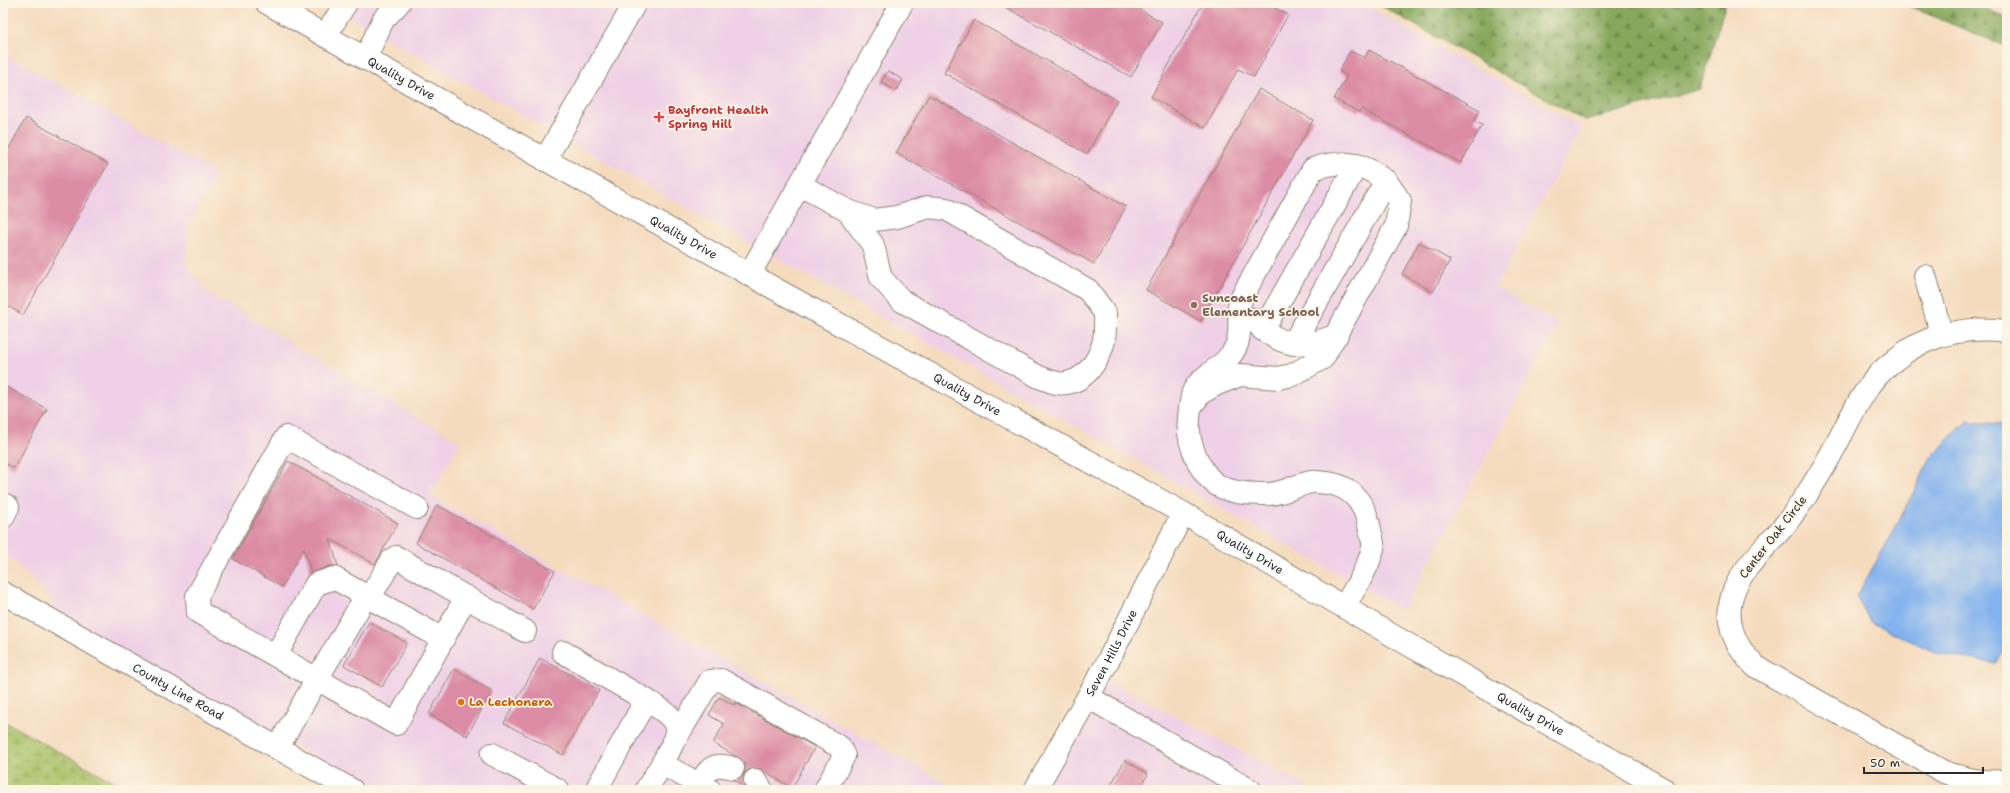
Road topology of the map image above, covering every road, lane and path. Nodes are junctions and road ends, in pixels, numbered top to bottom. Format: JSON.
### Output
{"nodes":[{"id":1,"x":267,"y":3,"type":"edge"},
{"id":2,"x":346,"y":3,"type":"edge"},
{"id":3,"x":399,"y":3,"type":"edge"},
{"id":4,"x":902,"y":3,"type":"edge"},
{"id":5,"x":629,"y":5,"type":"edge"},
{"id":6,"x":325,"y":36,"type":"junction"},
{"id":7,"x":365,"y":59,"type":"junction"},
{"id":8,"x":545,"y":160,"type":"junction"},
{"id":9,"x":1357,"y":165,"type":"junction"},
{"id":10,"x":1386,"y":181,"type":"junction"},
{"id":11,"x":800,"y":185,"type":"junction"},
{"id":12,"x":848,"y":211,"type":"junction"},
{"id":13,"x":749,"y":275,"type":"junction"},
{"id":14,"x":1925,"y":276,"type":"dead end"},
{"id":15,"x":1244,"y":293,"type":"junction"},
{"id":16,"x":1263,"y":330,"type":"junction"},
{"id":17,"x":2007,"y":331,"type":"edge"},
{"id":18,"x":1337,"y":335,"type":"junction"},
{"id":19,"x":1942,"y":335,"type":"junction"},
{"id":20,"x":1293,"y":344,"type":"junction"},
{"id":21,"x":1192,"y":405,"type":"junction"},
{"id":22,"x":3,"y":504,"type":"edge"},
{"id":23,"x":417,"y":508,"type":"dead end"},
{"id":24,"x":1183,"y":514,"type":"junction"},
{"id":25,"x":3,"y":517,"type":"edge"},
{"id":26,"x":3,"y":593,"type":"edge"},
{"id":27,"x":366,"y":596,"type":"junction"},
{"id":28,"x":466,"y":597,"type":"junction"},
{"id":29,"x":1344,"y":607,"type":"junction"},
{"id":30,"x":525,"y":631,"type":"dead end"},
{"id":31,"x":443,"y":639,"type":"junction"},
{"id":32,"x":563,"y":652,"type":"dead end"},
{"id":33,"x":276,"y":656,"type":"junction"},
{"id":34,"x":317,"y":679,"type":"junction"},
{"id":35,"x":1088,"y":697,"type":"junction"},
{"id":36,"x":646,"y":700,"type":"junction"},
{"id":37,"x":676,"y":738,"type":"junction"},
{"id":38,"x":278,"y":748,"type":"junction"},
{"id":39,"x":492,"y":754,"type":"dead end"},
{"id":40,"x":662,"y":764,"type":"junction"},
{"id":41,"x":733,"y":768,"type":"dead end"},
{"id":42,"x":2005,"y":784,"type":"edge"},
{"id":43,"x":705,"y":787,"type":"edge"},
{"id":44,"x":352,"y":790,"type":"edge"},
{"id":45,"x":558,"y":790,"type":"edge"},
{"id":46,"x":596,"y":790,"type":"edge"},
{"id":47,"x":646,"y":790,"type":"edge"},
{"id":48,"x":825,"y":790,"type":"edge"},
{"id":49,"x":1035,"y":790,"type":"edge"},
{"id":50,"x":1250,"y":790,"type":"edge"},
{"id":51,"x":1665,"y":790,"type":"edge"}],
"edges":[{"from":1,"to":6,"type":"street","name":"Quality Drive"},
{"from":2,"to":6,"type":"street"},
{"from":3,"to":7,"type":"street"},
{"from":4,"to":11,"type":"street"},
{"from":5,"to":8,"type":"street"},
{"from":6,"to":7,"type":"street","name":"Quality Drive"},
{"from":7,"to":8,"type":"street","name":"Quality Drive"},
{"from":8,"to":13,"type":"street","name":"Quality Drive"},
{"from":9,"to":10,"type":"street"},
{"from":9,"to":15,"type":"street"},
{"from":9,"to":16,"type":"street"},
{"from":10,"to":18,"type":"street"},
{"from":10,"to":20,"type":"street"},
{"from":11,"to":12,"type":"street"},
{"from":11,"to":13,"type":"street"},
{"from":12,"to":12,"type":"street"},
{"from":13,"to":24,"type":"street","name":"Quality Drive"},
{"from":14,"to":19,"type":"street"},
{"from":15,"to":16,"type":"street"},
{"from":15,"to":21,"type":"street"},
{"from":16,"to":20,"type":"street"},
{"from":17,"to":19,"type":"street","name":"Center Oak Circle"},
{"from":18,"to":20,"type":"street"},
{"from":18,"to":21,"type":"street"},
{"from":19,"to":42,"type":"street","name":"Center Oak Circle"},
{"from":21,"to":29,"type":"street"},
{"from":22,"to":25,"type":"street"},
{"from":23,"to":33,"type":"street"},
{"from":24,"to":29,"type":"street","name":"Quality Drive"},
{"from":24,"to":35,"type":"street","name":"Seven Hills Drive"},
{"from":26,"to":38,"type":"street","name":"County Line Road"},
{"from":27,"to":28,"type":"street"},
{"from":27,"to":31,"type":"street"},
{"from":27,"to":33,"type":"street"},
{"from":27,"to":34,"type":"street"},
{"from":28,"to":30,"type":"street"},
{"from":28,"to":31,"type":"street"},
{"from":29,"to":51,"type":"street","name":"Quality Drive"},
{"from":31,"to":34,"type":"street"},
{"from":32,"to":36,"type":"street"},
{"from":33,"to":34,"type":"street"},
{"from":34,"to":38,"type":"street"},
{"from":35,"to":49,"type":"street","name":"Seven Hills Drive"},
{"from":35,"to":50,"type":"street"},
{"from":36,"to":37,"type":"street"},
{"from":36,"to":46,"type":"street"},
{"from":37,"to":40,"type":"street"},
{"from":37,"to":48,"type":"street"},
{"from":38,"to":44,"type":"street","name":"County Line Road"},
{"from":39,"to":45,"type":"street"},
{"from":40,"to":43,"type":"street"},
{"from":40,"to":47,"type":"street"},
{"from":41,"to":43,"type":"street"}]}
